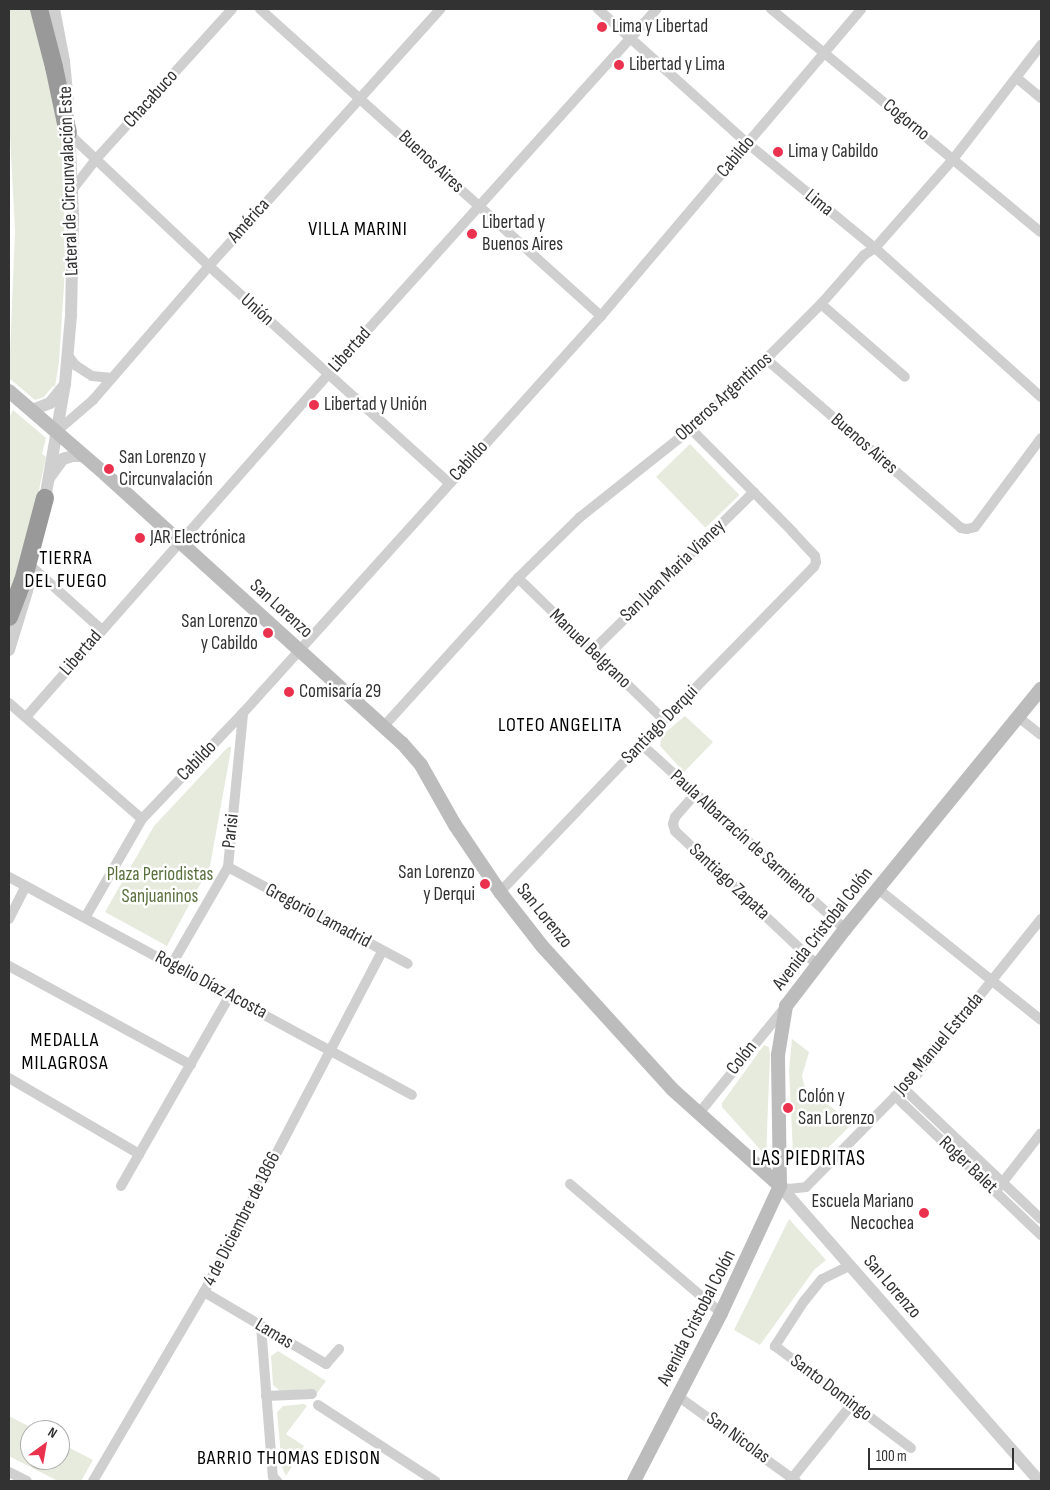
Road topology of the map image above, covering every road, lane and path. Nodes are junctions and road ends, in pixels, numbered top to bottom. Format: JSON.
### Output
{"nodes":[{"id":1,"x":39,"y":9,"type":"edge"},
{"id":2,"x":54,"y":9,"type":"edge"},
{"id":3,"x":232,"y":9,"type":"edge"},
{"id":4,"x":260,"y":9,"type":"edge"},
{"id":5,"x":440,"y":9,"type":"edge"},
{"id":6,"x":598,"y":9,"type":"edge"},
{"id":7,"x":657,"y":9,"type":"edge"},
{"id":8,"x":771,"y":9,"type":"edge"},
{"id":9,"x":861,"y":9,"type":"edge"},
{"id":10,"x":632,"y":38,"type":"junction"},
{"id":11,"x":1041,"y":45,"type":"edge"},
{"id":12,"x":824,"y":53,"type":"junction"},
{"id":13,"x":1017,"y":78,"type":"junction"},
{"id":14,"x":361,"y":98,"type":"junction"},
{"id":15,"x":1041,"y":98,"type":"edge"},
{"id":16,"x":68,"y":133,"type":"junction"},
{"id":17,"x":747,"y":144,"type":"junction"},
{"id":18,"x":97,"y":158,"type":"junction"},
{"id":19,"x":954,"y":158,"type":"junction"},
{"id":20,"x":72,"y":190,"type":"junction"},
{"id":21,"x":479,"y":206,"type":"junction"},
{"id":22,"x":1041,"y":232,"type":"edge"},
{"id":23,"x":875,"y":248,"type":"junction"},
{"id":24,"x":209,"y":266,"type":"junction"},
{"id":25,"x":821,"y":304,"type":"junction"},
{"id":26,"x":601,"y":316,"type":"junction"},
{"id":27,"x":68,"y":355,"type":"junction"},
{"id":28,"x":766,"y":359,"type":"junction"},
{"id":29,"x":328,"y":374,"type":"junction"},
{"id":30,"x":905,"y":377,"type":"dead end"},
{"id":31,"x":112,"y":378,"type":"junction"},
{"id":32,"x":65,"y":384,"type":"junction"},
{"id":33,"x":9,"y":391,"type":"edge"},
{"id":34,"x":1041,"y":397,"type":"edge"},
{"id":35,"x":32,"y":410,"type":"junction"},
{"id":36,"x":691,"y":429,"type":"junction"},
{"id":37,"x":57,"y":431,"type":"junction"},
{"id":38,"x":1041,"y":438,"type":"edge"},
{"id":39,"x":84,"y":456,"type":"junction"},
{"id":40,"x":49,"y":478,"type":"junction"},
{"id":41,"x":449,"y":482,"type":"junction"},
{"id":42,"x":754,"y":492,"type":"junction"},
{"id":43,"x":45,"y":498,"type":"junction"},
{"id":44,"x":181,"y":543,"type":"junction"},
{"id":45,"x":33,"y":568,"type":"junction"},
{"id":46,"x":518,"y":578,"type":"junction"},
{"id":47,"x":9,"y":617,"type":"edge"},
{"id":48,"x":102,"y":630,"type":"junction"},
{"id":49,"x":9,"y":650,"type":"edge"},
{"id":50,"x":299,"y":650,"type":"junction"},
{"id":51,"x":592,"y":651,"type":"junction"},
{"id":52,"x":1041,"y":689,"type":"edge"},
{"id":53,"x":9,"y":703,"type":"edge"},
{"id":54,"x":243,"y":713,"type":"junction"},
{"id":55,"x":26,"y":717,"type":"junction"},
{"id":56,"x":1018,"y":717,"type":"junction"},
{"id":57,"x":664,"y":720,"type":"junction"},
{"id":58,"x":384,"y":726,"type":"junction"},
{"id":59,"x":1041,"y":735,"type":"edge"},
{"id":60,"x":640,"y":744,"type":"junction"},
{"id":61,"x":696,"y":793,"type":"junction"},
{"id":62,"x":142,"y":819,"type":"junction"},
{"id":63,"x":228,"y":867,"type":"junction"},
{"id":64,"x":9,"y":877,"type":"edge"},
{"id":65,"x":26,"y":886,"type":"junction"},
{"id":66,"x":878,"y":889,"type":"junction"},
{"id":67,"x":500,"y":892,"type":"junction"},
{"id":68,"x":85,"y":918,"type":"junction"},
{"id":69,"x":9,"y":919,"type":"edge"},
{"id":70,"x":1041,"y":919,"type":"edge"},
{"id":71,"x":845,"y":930,"type":"junction"},
{"id":72,"x":382,"y":951,"type":"junction"},
{"id":73,"x":172,"y":964,"type":"junction"},
{"id":74,"x":408,"y":964,"type":"dead end"},
{"id":75,"x":817,"y":965,"type":"junction"},
{"id":76,"x":9,"y":966,"type":"edge"},
{"id":77,"x":992,"y":980,"type":"junction"},
{"id":78,"x":230,"y":995,"type":"junction"},
{"id":79,"x":786,"y":1006,"type":"junction"},
{"id":80,"x":1041,"y":1020,"type":"edge"},
{"id":81,"x":329,"y":1050,"type":"junction"},
{"id":82,"x":190,"y":1065,"type":"junction"},
{"id":83,"x":9,"y":1078,"type":"edge"},
{"id":84,"x":903,"y":1088,"type":"junction"},
{"id":85,"x":412,"y":1095,"type":"dead end"},
{"id":86,"x":895,"y":1096,"type":"junction"},
{"id":87,"x":700,"y":1112,"type":"junction"},
{"id":88,"x":1041,"y":1132,"type":"edge"},
{"id":89,"x":139,"y":1154,"type":"junction"},
{"id":90,"x":1002,"y":1182,"type":"junction"},
{"id":91,"x":570,"y":1184,"type":"dead end"},
{"id":92,"x":121,"y":1186,"type":"dead end"},
{"id":93,"x":780,"y":1186,"type":"junction"},
{"id":94,"x":996,"y":1191,"type":"junction"},
{"id":95,"x":1041,"y":1219,"type":"edge"},
{"id":96,"x":1041,"y":1235,"type":"edge"},
{"id":97,"x":849,"y":1266,"type":"junction"},
{"id":98,"x":204,"y":1292,"type":"junction"},
{"id":99,"x":721,"y":1313,"type":"junction"},
{"id":100,"x":261,"y":1326,"type":"junction"},
{"id":101,"x":339,"y":1349,"type":"dead end"},
{"id":102,"x":312,"y":1394,"type":"dead end"},
{"id":103,"x":266,"y":1396,"type":"junction"},
{"id":104,"x":679,"y":1397,"type":"junction"},
{"id":105,"x":852,"y":1404,"type":"junction"},
{"id":106,"x":318,"y":1405,"type":"dead end"},
{"id":107,"x":911,"y":1448,"type":"dead end"},
{"id":108,"x":9,"y":1472,"type":"edge"},
{"id":109,"x":793,"y":1480,"type":"edge"},
{"id":110,"x":28,"y":1481,"type":"edge"},
{"id":111,"x":93,"y":1481,"type":"edge"},
{"id":112,"x":277,"y":1481,"type":"edge"},
{"id":113,"x":435,"y":1481,"type":"edge"},
{"id":114,"x":634,"y":1481,"type":"edge"},
{"id":115,"x":1039,"y":1481,"type":"edge"}],
"edges":[{"from":1,"to":16,"type":"highway"},
{"from":2,"to":16,"type":"street","name":"Lateral de Circunvalación Este"},
{"from":3,"to":18,"type":"street","name":"Chacabuco"},
{"from":4,"to":14,"type":"street","name":"Buenos Aires"},
{"from":5,"to":14,"type":"street","name":"América"},
{"from":6,"to":10,"type":"street","name":"Lima"},
{"from":7,"to":10,"type":"street","name":"Libertad"},
{"from":8,"to":12,"type":"street","name":"Cogorno"},
{"from":9,"to":12,"type":"street","name":"Cabildo"},
{"from":10,"to":17,"type":"street","name":"Lima"},
{"from":10,"to":21,"type":"street","name":"Libertad"},
{"from":11,"to":13,"type":"street","name":"Obreros Argentinos"},
{"from":12,"to":17,"type":"street","name":"Cabildo"},
{"from":12,"to":19,"type":"street","name":"Cogorno"},
{"from":13,"to":15,"type":"street"},
{"from":13,"to":19,"type":"street","name":"Obreros Argentinos"},
{"from":14,"to":21,"type":"street","name":"Buenos Aires"},
{"from":14,"to":24,"type":"street","name":"América"},
{"from":16,"to":18,"type":"street","name":"Unión"},
{"from":16,"to":20,"type":"street","name":"Lateral de Circunvalación Este"},
{"from":17,"to":23,"type":"street","name":"Lima"},
{"from":17,"to":26,"type":"street","name":"Cabildo"},
{"from":18,"to":20,"type":"street","name":"Chacabuco"},
{"from":18,"to":24,"type":"street","name":"Unión"},
{"from":19,"to":22,"type":"street","name":"Cogorno"},
{"from":19,"to":23,"type":"street","name":"Obreros Argentinos"},
{"from":20,"to":27,"type":"street","name":"Lateral de Circunvalación Este"},
{"from":21,"to":26,"type":"street","name":"Buenos Aires"},
{"from":21,"to":29,"type":"street","name":"Libertad"},
{"from":23,"to":25,"type":"street","name":"Obreros Argentinos"},
{"from":23,"to":34,"type":"street","name":"Lima"},
{"from":24,"to":29,"type":"street","name":"Unión"},
{"from":24,"to":31,"type":"street","name":"América"},
{"from":25,"to":28,"type":"street","name":"Obreros Argentinos"},
{"from":25,"to":30,"type":"street"},
{"from":26,"to":41,"type":"street","name":"Cabildo"},
{"from":27,"to":31,"type":"street"},
{"from":27,"to":32,"type":"street","name":"Lateral de Circunvalación Este"},
{"from":28,"to":36,"type":"street","name":"Obreros Argentinos"},
{"from":28,"to":38,"type":"street","name":"Buenos Aires"},
{"from":29,"to":41,"type":"street","name":"Unión"},
{"from":29,"to":44,"type":"street","name":"Libertad"},
{"from":31,"to":37,"type":"street","name":"América"},
{"from":32,"to":35,"type":"street"},
{"from":32,"to":37,"type":"street","name":"Lateral de Circunvalación Este"},
{"from":33,"to":35,"type":"main road","name":"San Lorenzo"},
{"from":35,"to":37,"type":"main road","name":"San Lorenzo"},
{"from":36,"to":42,"type":"street"},
{"from":36,"to":46,"type":"street","name":"Obreros Argentinos"},
{"from":37,"to":39,"type":"main road","name":"San Lorenzo"},
{"from":37,"to":40,"type":"street","name":"Lateral de Circunvalación Este"},
{"from":39,"to":40,"type":"street"},
{"from":39,"to":44,"type":"main road","name":"San Lorenzo"},
{"from":40,"to":43,"type":"street","name":"Lateral de Circunvalación Este"},
{"from":41,"to":50,"type":"street","name":"Cabildo"},
{"from":42,"to":51,"type":"street","name":"San Juan Maria Vianey"},
{"from":42,"to":57,"type":"street","name":"Santiago Derqui"},
{"from":43,"to":45,"type":"street","name":"Lateral de Circunvalación Este"},
{"from":43,"to":47,"type":"highway"},
{"from":44,"to":48,"type":"street","name":"Libertad"},
{"from":44,"to":50,"type":"main road","name":"San Lorenzo"},
{"from":45,"to":48,"type":"street"},
{"from":45,"to":49,"type":"street","name":"Lateral de Circunvalación Este"},
{"from":46,"to":51,"type":"street","name":"Manuel Belgrano"},
{"from":46,"to":58,"type":"street","name":"Obreros Argentinos"},
{"from":48,"to":55,"type":"street","name":"Libertad"},
{"from":50,"to":54,"type":"street","name":"Cabildo"},
{"from":50,"to":58,"type":"main road","name":"San Lorenzo"},
{"from":51,"to":57,"type":"street","name":"Manuel Belgrano"},
{"from":52,"to":56,"type":"main road","name":"Avenida Cristobal Colón"},
{"from":53,"to":55,"type":"street"},
{"from":54,"to":62,"type":"street","name":"Cabildo"},
{"from":54,"to":63,"type":"street","name":"Parisi"},
{"from":55,"to":62,"type":"street"},
{"from":56,"to":59,"type":"street"},
{"from":56,"to":66,"type":"main road","name":"Avenida Cristobal Colón"},
{"from":57,"to":60,"type":"street","name":"Santiago Derqui"},
{"from":58,"to":67,"type":"main road","name":"San Lorenzo"},
{"from":60,"to":61,"type":"street","name":"Paula Albarracín de Sarmiento"},
{"from":60,"to":67,"type":"street","name":"Santiago Derqui"},
{"from":61,"to":71,"type":"street","name":"Paula Albarracín de Sarmiento"},
{"from":61,"to":75,"type":"street","name":"Santiago Zapata"},
{"from":62,"to":68,"type":"street","name":"Cabildo"},
{"from":63,"to":72,"type":"street","name":"Gregorio Lamadrid"},
{"from":63,"to":73,"type":"street","name":"Parisi"},
{"from":64,"to":65,"type":"street","name":"Rogelio Díaz Acosta"},
{"from":65,"to":68,"type":"street","name":"Rogelio Díaz Acosta"},
{"from":65,"to":69,"type":"street"},
{"from":66,"to":71,"type":"main road","name":"Avenida Cristobal Colón"},
{"from":66,"to":77,"type":"street"},
{"from":67,"to":87,"type":"main road","name":"San Lorenzo"},
{"from":68,"to":73,"type":"street","name":"Rogelio Díaz Acosta"},
{"from":70,"to":77,"type":"street","name":"Jose Manuel Estrada"},
{"from":71,"to":75,"type":"main road","name":"Avenida Cristobal Colón"},
{"from":72,"to":74,"type":"street","name":"Gregorio Lamadrid"},
{"from":72,"to":81,"type":"street","name":"4 de Diciembre de 1866"},
{"from":73,"to":78,"type":"street","name":"Rogelio Díaz Acosta"},
{"from":75,"to":79,"type":"main road","name":"Avenida Cristobal Colón"},
{"from":76,"to":82,"type":"street"},
{"from":77,"to":80,"type":"street"},
{"from":77,"to":84,"type":"street","name":"Jose Manuel Estrada"},
{"from":78,"to":81,"type":"street","name":"Rogelio Díaz Acosta"},
{"from":78,"to":82,"type":"street"},
{"from":79,"to":87,"type":"street","name":"Colón"},
{"from":79,"to":93,"type":"main road","name":"Avenida Cristobal Colón"},
{"from":81,"to":85,"type":"street","name":"Rogelio Díaz Acosta"},
{"from":81,"to":98,"type":"street","name":"4 de Diciembre de 1866"},
{"from":82,"to":89,"type":"street"},
{"from":83,"to":89,"type":"street"},
{"from":84,"to":86,"type":"street","name":"Jose Manuel Estrada"},
{"from":84,"to":90,"type":"street","name":"Roger Balet"},
{"from":86,"to":93,"type":"street","name":"Jose Manuel Estrada"},
{"from":86,"to":94,"type":"street","name":"Roger Balet"},
{"from":87,"to":93,"type":"main road","name":"San Lorenzo"},
{"from":88,"to":90,"type":"street"},
{"from":89,"to":92,"type":"street"},
{"from":90,"to":94,"type":"street"},
{"from":90,"to":95,"type":"street","name":"Roger Balet"},
{"from":91,"to":99,"type":"street"},
{"from":93,"to":97,"type":"street","name":"San Lorenzo"},
{"from":93,"to":99,"type":"main road","name":"Avenida Cristobal Colón"},
{"from":94,"to":96,"type":"street","name":"Roger Balet"},
{"from":97,"to":105,"type":"street","name":"Santo Domingo"},
{"from":97,"to":115,"type":"street","name":"San Lorenzo"},
{"from":98,"to":100,"type":"street","name":"Lamas"},
{"from":98,"to":111,"type":"street","name":"4 de Diciembre de 1866"},
{"from":99,"to":104,"type":"main road","name":"Avenida Cristobal Colón"},
{"from":100,"to":101,"type":"street","name":"Lamas"},
{"from":100,"to":103,"type":"street"},
{"from":102,"to":103,"type":"street"},
{"from":103,"to":112,"type":"street"},
{"from":104,"to":109,"type":"street","name":"San Nicolas"},
{"from":104,"to":114,"type":"main road","name":"Avenida Cristobal Colón"},
{"from":105,"to":107,"type":"street","name":"Santo Domingo"},
{"from":105,"to":109,"type":"street"},
{"from":106,"to":113,"type":"street"},
{"from":108,"to":110,"type":"street"}]}
